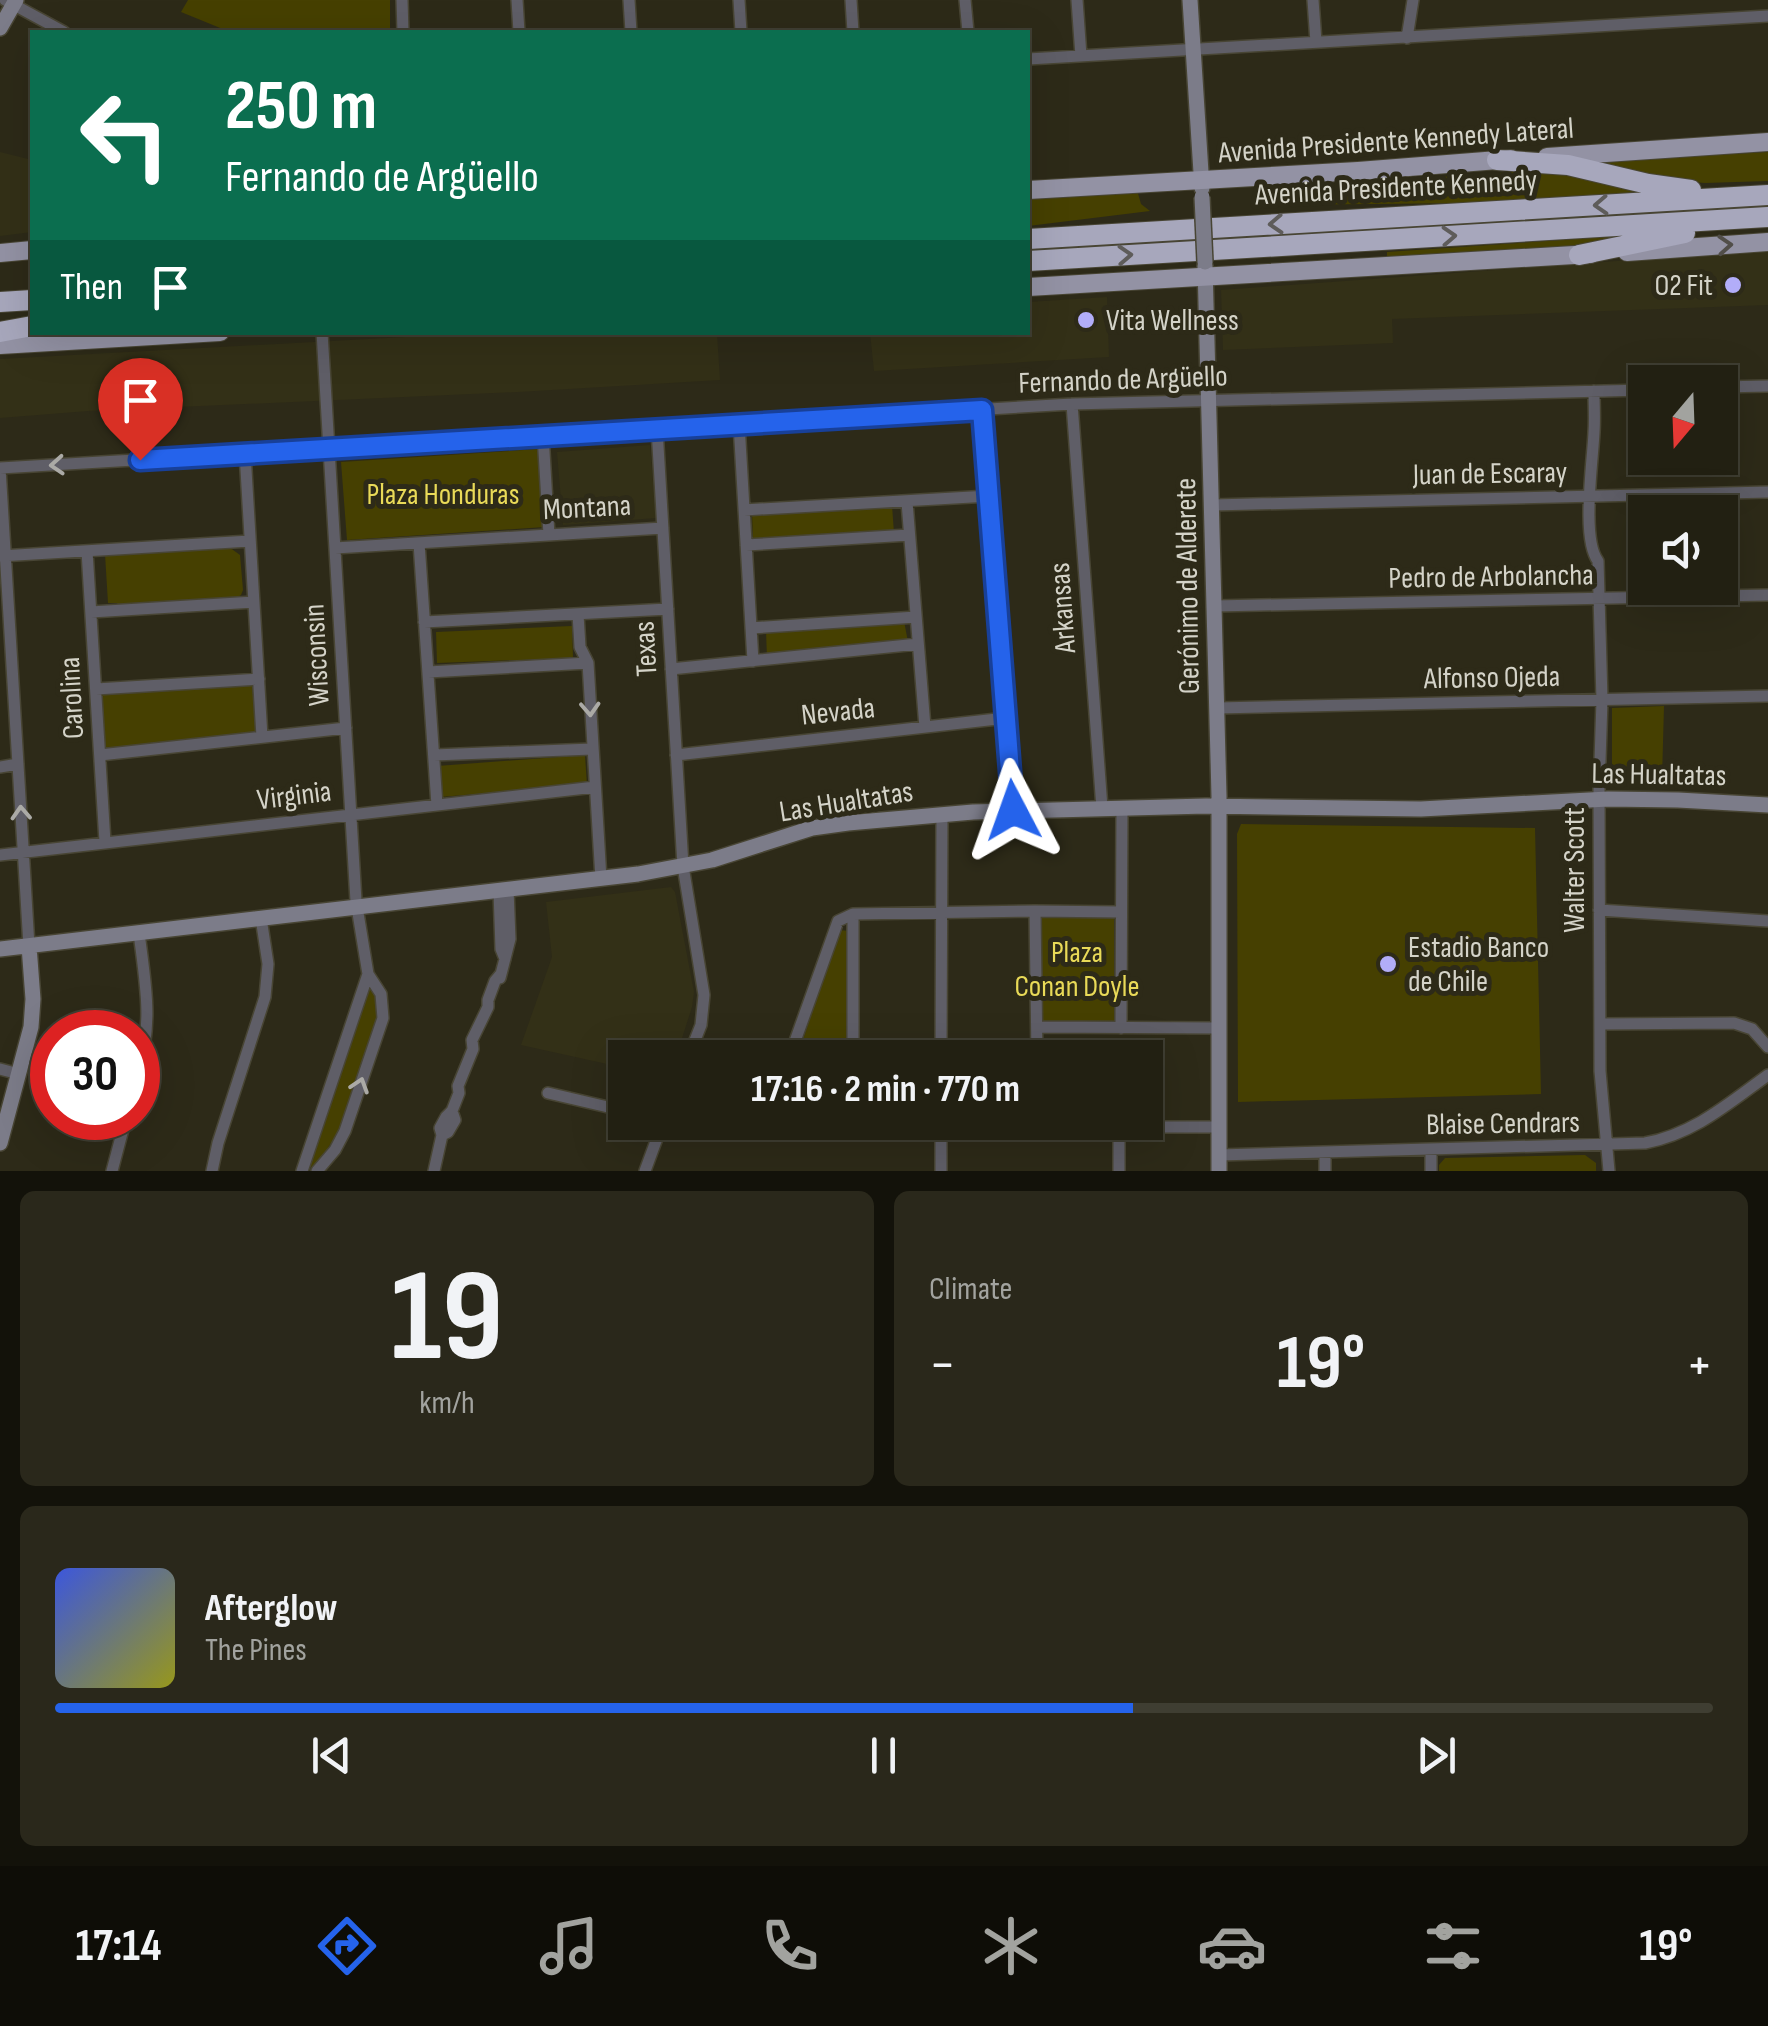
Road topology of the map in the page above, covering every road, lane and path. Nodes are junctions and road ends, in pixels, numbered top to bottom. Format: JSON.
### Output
{"nodes":[{"id":1,"x":402,"y":0,"type":"edge"},
{"id":2,"x":517,"y":0,"type":"edge"},
{"id":3,"x":629,"y":0,"type":"edge"},
{"id":4,"x":739,"y":0,"type":"edge"},
{"id":5,"x":851,"y":0,"type":"edge"},
{"id":6,"x":966,"y":0,"type":"edge"},
{"id":7,"x":1077,"y":0,"type":"edge"},
{"id":8,"x":1190,"y":0,"type":"edge"},
{"id":9,"x":1313,"y":0,"type":"edge"},
{"id":10,"x":1413,"y":0,"type":"edge"},
{"id":11,"x":12,"y":1,"type":"edge"},
{"id":12,"x":1768,"y":16,"type":"edge"},
{"id":13,"x":0,"y":28,"type":"edge"},
{"id":14,"x":61,"y":30,"type":"edge"},
{"id":15,"x":402,"y":30,"type":"edge"},
{"id":16,"x":519,"y":30,"type":"edge"},
{"id":17,"x":631,"y":30,"type":"edge"},
{"id":18,"x":741,"y":30,"type":"edge"},
{"id":19,"x":853,"y":30,"type":"edge"},
{"id":20,"x":968,"y":30,"type":"edge"},
{"id":21,"x":1407,"y":38,"type":"junction"},
{"id":22,"x":1316,"y":42,"type":"junction"},
{"id":23,"x":1192,"y":50,"type":"junction"},
{"id":24,"x":1081,"y":56,"type":"junction"},
{"id":25,"x":1030,"y":59,"type":"edge"},
{"id":26,"x":1768,"y":142,"type":"edge"},
{"id":27,"x":1498,"y":160,"type":"junction"},
{"id":28,"x":1202,"y":188,"type":"junction"},
{"id":29,"x":1030,"y":190,"type":"edge"},
{"id":30,"x":1768,"y":194,"type":"edge"},
{"id":31,"x":1768,"y":218,"type":"edge"},
{"id":32,"x":1030,"y":240,"type":"edge"},
{"id":33,"x":1768,"y":242,"type":"edge"},
{"id":34,"x":30,"y":250,"type":"edge"},
{"id":35,"x":0,"y":252,"type":"edge"},
{"id":36,"x":1579,"y":255,"type":"junction"},
{"id":37,"x":1030,"y":261,"type":"edge"},
{"id":38,"x":1205,"y":270,"type":"junction"},
{"id":39,"x":1030,"y":287,"type":"edge"},
{"id":40,"x":30,"y":300,"type":"edge"},
{"id":41,"x":0,"y":302,"type":"edge"},
{"id":42,"x":30,"y":324,"type":"edge"},
{"id":43,"x":0,"y":328,"type":"edge"},
{"id":44,"x":169,"y":335,"type":"edge"},
{"id":45,"x":322,"y":335,"type":"edge"},
{"id":46,"x":0,"y":345,"type":"edge"},
{"id":47,"x":1768,"y":386,"type":"edge"},
{"id":48,"x":1738,"y":387,"type":"edge"},
{"id":49,"x":1628,"y":390,"type":"edge"},
{"id":50,"x":1594,"y":391,"type":"junction"},
{"id":51,"x":1210,"y":402,"type":"junction"},
{"id":52,"x":1072,"y":404,"type":"junction"},
{"id":53,"x":982,"y":410,"type":"junction"},
{"id":54,"x":739,"y":424,"type":"junction"},
{"id":55,"x":657,"y":429,"type":"junction"},
{"id":56,"x":543,"y":435,"type":"junction"},
{"id":57,"x":329,"y":448,"type":"junction"},
{"id":58,"x":245,"y":453,"type":"junction"},
{"id":59,"x":0,"y":468,"type":"edge"},
{"id":60,"x":1768,"y":492,"type":"edge"},
{"id":61,"x":989,"y":496,"type":"junction"},
{"id":62,"x":1590,"y":496,"type":"junction"},
{"id":63,"x":906,"y":502,"type":"junction"},
{"id":64,"x":1213,"y":505,"type":"junction"},
{"id":65,"x":744,"y":510,"type":"junction"},
{"id":66,"x":663,"y":528,"type":"junction"},
{"id":67,"x":909,"y":534,"type":"junction"},
{"id":68,"x":549,"y":535,"type":"junction"},
{"id":69,"x":250,"y":542,"type":"junction"},
{"id":70,"x":419,"y":543,"type":"junction"},
{"id":71,"x":746,"y":545,"type":"junction"},
{"id":72,"x":335,"y":548,"type":"junction"},
{"id":73,"x":87,"y":551,"type":"junction"},
{"id":74,"x":3,"y":556,"type":"edge"},
{"id":75,"x":1768,"y":595,"type":"edge"},
{"id":76,"x":1598,"y":599,"type":"junction"},
{"id":77,"x":254,"y":602,"type":"junction"},
{"id":78,"x":1215,"y":606,"type":"junction"},
{"id":79,"x":668,"y":609,"type":"junction"},
{"id":80,"x":91,"y":612,"type":"junction"},
{"id":81,"x":578,"y":614,"type":"junction"},
{"id":82,"x":916,"y":617,"type":"junction"},
{"id":83,"x":424,"y":622,"type":"junction"},
{"id":84,"x":752,"y":628,"type":"junction"},
{"id":85,"x":918,"y":644,"type":"junction"},
{"id":86,"x":754,"y":660,"type":"junction"},
{"id":87,"x":588,"y":664,"type":"junction"},
{"id":88,"x":671,"y":669,"type":"junction"},
{"id":89,"x":428,"y":672,"type":"junction"},
{"id":90,"x":259,"y":679,"type":"junction"},
{"id":91,"x":96,"y":688,"type":"junction"},
{"id":92,"x":1768,"y":696,"type":"edge"},
{"id":93,"x":1602,"y":700,"type":"junction"},
{"id":94,"x":1218,"y":708,"type":"junction"},
{"id":95,"x":1006,"y":718,"type":"junction"},
{"id":96,"x":925,"y":727,"type":"junction"},
{"id":97,"x":346,"y":728,"type":"junction"},
{"id":98,"x":262,"y":737,"type":"junction"},
{"id":99,"x":592,"y":749,"type":"junction"},
{"id":100,"x":100,"y":755,"type":"junction"},
{"id":101,"x":434,"y":755,"type":"junction"},
{"id":102,"x":676,"y":756,"type":"junction"},
{"id":103,"x":18,"y":764,"type":"junction"},
{"id":104,"x":0,"y":766,"type":"edge"},
{"id":105,"x":594,"y":787,"type":"junction"},
{"id":106,"x":1599,"y":799,"type":"junction"},
{"id":107,"x":437,"y":805,"type":"junction"},
{"id":108,"x":1220,"y":806,"type":"junction"},
{"id":109,"x":1768,"y":806,"type":"edge"},
{"id":110,"x":1122,"y":807,"type":"junction"},
{"id":111,"x":1102,"y":808,"type":"junction"},
{"id":112,"x":1013,"y":810,"type":"junction"},
{"id":113,"x":351,"y":814,"type":"junction"},
{"id":114,"x":942,"y":815,"type":"junction"},
{"id":115,"x":105,"y":842,"type":"junction"},
{"id":116,"x":24,"y":852,"type":"junction"},
{"id":117,"x":0,"y":854,"type":"edge"},
{"id":118,"x":683,"y":866,"type":"junction"},
{"id":119,"x":601,"y":878,"type":"junction"},
{"id":120,"x":503,"y":890,"type":"junction"},
{"id":121,"x":357,"y":907,"type":"junction"},
{"id":122,"x":1599,"y":910,"type":"junction"},
{"id":123,"x":1035,"y":911,"type":"junction"},
{"id":124,"x":942,"y":912,"type":"junction"},
{"id":125,"x":1121,"y":912,"type":"junction"},
{"id":126,"x":852,"y":914,"type":"junction"},
{"id":127,"x":262,"y":918,"type":"junction"},
{"id":128,"x":1768,"y":921,"type":"edge"},
{"id":129,"x":138,"y":933,"type":"junction"},
{"id":130,"x":29,"y":946,"type":"junction"},
{"id":131,"x":0,"y":949,"type":"edge"},
{"id":132,"x":368,"y":974,"type":"junction"},
{"id":133,"x":146,"y":1010,"type":"edge"},
{"id":134,"x":1600,"y":1024,"type":"junction"},
{"id":135,"x":1037,"y":1028,"type":"junction"},
{"id":136,"x":1121,"y":1028,"type":"junction"},
{"id":137,"x":1219,"y":1028,"type":"junction"},
{"id":138,"x":694,"y":1040,"type":"edge"},
{"id":139,"x":796,"y":1040,"type":"edge"},
{"id":140,"x":852,"y":1040,"type":"edge"},
{"id":141,"x":941,"y":1040,"type":"edge"},
{"id":142,"x":1037,"y":1040,"type":"edge"},
{"id":143,"x":1768,"y":1047,"type":"edge"},
{"id":144,"x":0,"y":1069,"type":"edge"},
{"id":145,"x":19,"y":1074,"type":"junction"},
{"id":146,"x":1768,"y":1075,"type":"edge"},
{"id":147,"x":548,"y":1093,"type":"dead end"},
{"id":148,"x":608,"y":1107,"type":"edge"},
{"id":149,"x":1163,"y":1126,"type":"edge"},
{"id":150,"x":1219,"y":1127,"type":"junction"},
{"id":151,"x":120,"y":1140,"type":"edge"},
{"id":152,"x":656,"y":1140,"type":"edge"},
{"id":153,"x":941,"y":1140,"type":"edge"},
{"id":154,"x":1119,"y":1140,"type":"edge"},
{"id":155,"x":0,"y":1143,"type":"edge"},
{"id":156,"x":1606,"y":1146,"type":"junction"},
{"id":157,"x":1430,"y":1150,"type":"junction"},
{"id":158,"x":1325,"y":1152,"type":"junction"},
{"id":159,"x":436,"y":1154,"type":"junction"},
{"id":160,"x":1219,"y":1163,"type":"edge"},
{"id":161,"x":112,"y":1171,"type":"edge"},
{"id":162,"x":212,"y":1171,"type":"edge"},
{"id":163,"x":302,"y":1171,"type":"edge"},
{"id":164,"x":317,"y":1171,"type":"edge"},
{"id":165,"x":426,"y":1171,"type":"edge"},
{"id":166,"x":434,"y":1171,"type":"edge"},
{"id":167,"x":645,"y":1171,"type":"edge"},
{"id":168,"x":941,"y":1171,"type":"edge"},
{"id":169,"x":1119,"y":1171,"type":"edge"},
{"id":170,"x":1325,"y":1171,"type":"edge"},
{"id":171,"x":1431,"y":1171,"type":"edge"},
{"id":172,"x":1609,"y":1171,"type":"edge"}],
"edges":[{"from":1,"to":15,"type":"street"},
{"from":2,"to":16,"type":"street"},
{"from":3,"to":17,"type":"street"},
{"from":4,"to":18,"type":"street"},
{"from":5,"to":19,"type":"street"},
{"from":6,"to":20,"type":"street"},
{"from":7,"to":24,"type":"street"},
{"from":8,"to":23,"type":"street","name":"Gerónimo de Alderete"},
{"from":9,"to":22,"type":"street"},
{"from":10,"to":21,"type":"street"},
{"from":11,"to":13,"type":"street"},
{"from":11,"to":14,"type":"street"},
{"from":12,"to":21,"type":"street"},
{"from":21,"to":22,"type":"street"},
{"from":22,"to":23,"type":"street"},
{"from":23,"to":24,"type":"street"},
{"from":23,"to":28,"type":"street","name":"Gerónimo de Alderete"},
{"from":24,"to":25,"type":"street"},
{"from":26,"to":27,"type":"main road","name":"Avenida Presidente Kennedy Lateral"},
{"from":27,"to":28,"type":"main road","name":"Avenida Presidente Kennedy Lateral"},
{"from":27,"to":30,"type":"highway"},
{"from":28,"to":29,"type":"main road","name":"Avenida Presidente Kennedy Lateral"},
{"from":28,"to":38,"type":"street","name":"Gerónimo de Alderete","bridge":true},
{"from":30,"to":32,"type":"highway","name":"Avenida Presidente Kennedy","one_way":true},
{"from":31,"to":36,"type":"highway"},
{"from":37,"to":31,"type":"highway","name":"Avenida Presidente Kennedy","one_way":true},
{"from":36,"to":33,"type":"main road","one_way":true},
{"from":34,"to":35,"type":"main road"},
{"from":36,"to":38,"type":"main road"},
{"from":38,"to":39,"type":"main road"},
{"from":38,"to":51,"type":"street","name":"Gerónimo de Alderete"},
{"from":40,"to":41,"type":"highway"},
{"from":42,"to":43,"type":"highway"},
{"from":44,"to":46,"type":"main road"},
{"from":45,"to":57,"type":"street","name":"Wisconsin"},
{"from":47,"to":48,"type":"street"},
{"from":49,"to":50,"type":"street","name":"Fernando de Argüello"},
{"from":50,"to":51,"type":"street","name":"Fernando de Argüello"},
{"from":50,"to":62,"type":"street","name":"Walter Scott"},
{"from":51,"to":52,"type":"street","name":"Fernando de Argüello"},
{"from":51,"to":64,"type":"street","name":"Gerónimo de Alderete"},
{"from":52,"to":53,"type":"street","name":"Fernando de Argüello"},
{"from":52,"to":111,"type":"street","name":"Arkansas"},
{"from":53,"to":54,"type":"street","name":"Fernando de Argüello"},
{"from":53,"to":61,"type":"street"},
{"from":54,"to":55,"type":"street","name":"Fernando de Argüello"},
{"from":54,"to":65,"type":"street"},
{"from":55,"to":56,"type":"street","name":"Fernando de Argüello"},
{"from":55,"to":66,"type":"street","name":"Texas"},
{"from":56,"to":57,"type":"street","name":"Fernando de Argüello"},
{"from":56,"to":68,"type":"street"},
{"from":57,"to":58,"type":"street","name":"Fernando de Argüello"},
{"from":57,"to":72,"type":"street","name":"Wisconsin"},
{"from":58,"to":59,"type":"street","name":"Fernando de Argüello","one_way":true},
{"from":58,"to":69,"type":"street"},
{"from":59,"to":74,"type":"street"},
{"from":60,"to":62,"type":"street","name":"Juan de Escaray"},
{"from":61,"to":63,"type":"street"},
{"from":61,"to":95,"type":"street"},
{"from":62,"to":64,"type":"street","name":"Juan de Escaray"},
{"from":62,"to":76,"type":"street","name":"Walter Scott"},
{"from":63,"to":65,"type":"street"},
{"from":63,"to":67,"type":"street"},
{"from":64,"to":78,"type":"street","name":"Gerónimo de Alderete"},
{"from":65,"to":71,"type":"street"},
{"from":66,"to":68,"type":"street","name":"Montana"},
{"from":66,"to":79,"type":"street","name":"Texas"},
{"from":67,"to":71,"type":"street"},
{"from":67,"to":82,"type":"street"},
{"from":68,"to":70,"type":"street","name":"Montana"},
{"from":69,"to":73,"type":"street"},
{"from":69,"to":77,"type":"street"},
{"from":70,"to":72,"type":"street","name":"Montana"},
{"from":70,"to":83,"type":"street"},
{"from":71,"to":84,"type":"street"},
{"from":72,"to":97,"type":"street","name":"Wisconsin"},
{"from":73,"to":74,"type":"street"},
{"from":73,"to":80,"type":"street","name":"Carolina"},
{"from":74,"to":103,"type":"street"},
{"from":75,"to":76,"type":"street","name":"Pedro de Arbolancha"},
{"from":76,"to":78,"type":"street","name":"Pedro de Arbolancha"},
{"from":76,"to":93,"type":"street","name":"Walter Scott"},
{"from":77,"to":80,"type":"street"},
{"from":77,"to":90,"type":"street"},
{"from":78,"to":94,"type":"street","name":"Gerónimo de Alderete"},
{"from":79,"to":81,"type":"street"},
{"from":79,"to":88,"type":"street","name":"Texas"},
{"from":80,"to":91,"type":"street","name":"Carolina"},
{"from":81,"to":83,"type":"street"},
{"from":81,"to":87,"type":"street"},
{"from":82,"to":84,"type":"street"},
{"from":82,"to":85,"type":"street"},
{"from":83,"to":89,"type":"street"},
{"from":84,"to":86,"type":"street"},
{"from":85,"to":86,"type":"street"},
{"from":85,"to":96,"type":"street"},
{"from":86,"to":88,"type":"street"},
{"from":87,"to":89,"type":"street"},
{"from":87,"to":99,"type":"street","one_way":true},
{"from":88,"to":102,"type":"street","name":"Texas"},
{"from":89,"to":101,"type":"street"},
{"from":90,"to":91,"type":"street"},
{"from":90,"to":98,"type":"street"},
{"from":91,"to":100,"type":"street","name":"Carolina"},
{"from":92,"to":93,"type":"street","name":"Alfonso Ojeda"},
{"from":93,"to":94,"type":"street","name":"Alfonso Ojeda"},
{"from":93,"to":106,"type":"street","name":"Walter Scott"},
{"from":94,"to":108,"type":"street","name":"Gerónimo de Alderete"},
{"from":95,"to":96,"type":"street","name":"Nevada"},
{"from":95,"to":112,"type":"street"},
{"from":96,"to":102,"type":"street","name":"Nevada"},
{"from":97,"to":98,"type":"street"},
{"from":97,"to":113,"type":"street","name":"Wisconsin"},
{"from":98,"to":100,"type":"street"},
{"from":99,"to":101,"type":"street"},
{"from":99,"to":105,"type":"street"},
{"from":100,"to":115,"type":"street","name":"Carolina"},
{"from":101,"to":107,"type":"street"},
{"from":102,"to":118,"type":"street","name":"Texas"},
{"from":103,"to":104,"type":"street"},
{"from":116,"to":103,"type":"street","one_way":true},
{"from":105,"to":107,"type":"street","name":"Virginia"},
{"from":105,"to":119,"type":"street"},
{"from":106,"to":108,"type":"street","name":"Las Hualtatas"},
{"from":106,"to":109,"type":"street","name":"Las Hualtatas"},
{"from":106,"to":122,"type":"street","name":"Walter Scott"},
{"from":107,"to":113,"type":"street","name":"Virginia"},
{"from":108,"to":110,"type":"street","name":"Las Hualtatas"},
{"from":108,"to":137,"type":"street","name":"Gerónimo de Alderete"},
{"from":110,"to":111,"type":"street","name":"Las Hualtatas"},
{"from":110,"to":125,"type":"street"},
{"from":111,"to":112,"type":"street","name":"Las Hualtatas"},
{"from":112,"to":114,"type":"street","name":"Las Hualtatas"},
{"from":113,"to":115,"type":"street","name":"Virginia"},
{"from":113,"to":121,"type":"street","name":"Wisconsin"},
{"from":114,"to":118,"type":"street","name":"Las Hualtatas"},
{"from":114,"to":124,"type":"street"},
{"from":115,"to":116,"type":"street","name":"Virginia"},
{"from":116,"to":117,"type":"street","name":"Virginia"},
{"from":116,"to":130,"type":"street"},
{"from":118,"to":119,"type":"street","name":"Las Hualtatas"},
{"from":118,"to":138,"type":"street","name":"Texas"},
{"from":119,"to":120,"type":"street","name":"Las Hualtatas"},
{"from":120,"to":121,"type":"street","name":"Las Hualtatas"},
{"from":120,"to":159,"type":"street"},
{"from":121,"to":127,"type":"street","name":"Las Hualtatas"},
{"from":121,"to":132,"type":"street","name":"Wisconsin"},
{"from":122,"to":128,"type":"street"},
{"from":122,"to":134,"type":"street","name":"Walter Scott"},
{"from":123,"to":124,"type":"street"},
{"from":123,"to":125,"type":"street"},
{"from":123,"to":135,"type":"street"},
{"from":124,"to":126,"type":"street"},
{"from":124,"to":141,"type":"street"},
{"from":125,"to":136,"type":"street"},
{"from":126,"to":139,"type":"street"},
{"from":126,"to":140,"type":"street"},
{"from":127,"to":129,"type":"street","name":"Las Hualtatas"},
{"from":127,"to":162,"type":"street"},
{"from":129,"to":130,"type":"street","name":"Las Hualtatas"},
{"from":129,"to":133,"type":"street"},
{"from":130,"to":131,"type":"street","name":"Las Hualtatas"},
{"from":130,"to":145,"type":"street"},
{"from":132,"to":163,"type":"street","name":"Wisconsin"},
{"from":164,"to":132,"type":"street","name":"Wisconsin","one_way":true},
{"from":134,"to":143,"type":"street"},
{"from":134,"to":156,"type":"street","name":"Walter Scott"},
{"from":135,"to":136,"type":"street"},
{"from":135,"to":142,"type":"street"},
{"from":136,"to":137,"type":"street"},
{"from":137,"to":150,"type":"street","name":"Gerónimo de Alderete"},
{"from":144,"to":145,"type":"street"},
{"from":145,"to":155,"type":"street"},
{"from":146,"to":156,"type":"street","name":"Blaise Cendrars"},
{"from":147,"to":148,"type":"street"},
{"from":149,"to":150,"type":"street"},
{"from":150,"to":160,"type":"street","name":"Gerónimo de Alderete"},
{"from":151,"to":161,"type":"street"},
{"from":152,"to":167,"type":"street"},
{"from":153,"to":168,"type":"street"},
{"from":154,"to":169,"type":"street"},
{"from":156,"to":157,"type":"street","name":"Blaise Cendrars"},
{"from":156,"to":172,"type":"street","name":"Walter Scott"},
{"from":157,"to":158,"type":"street","name":"Blaise Cendrars"},
{"from":157,"to":171,"type":"street"},
{"from":158,"to":160,"type":"street","name":"Blaise Cendrars"},
{"from":158,"to":170,"type":"street"},
{"from":159,"to":165,"type":"street"},
{"from":159,"to":166,"type":"street"}]}
